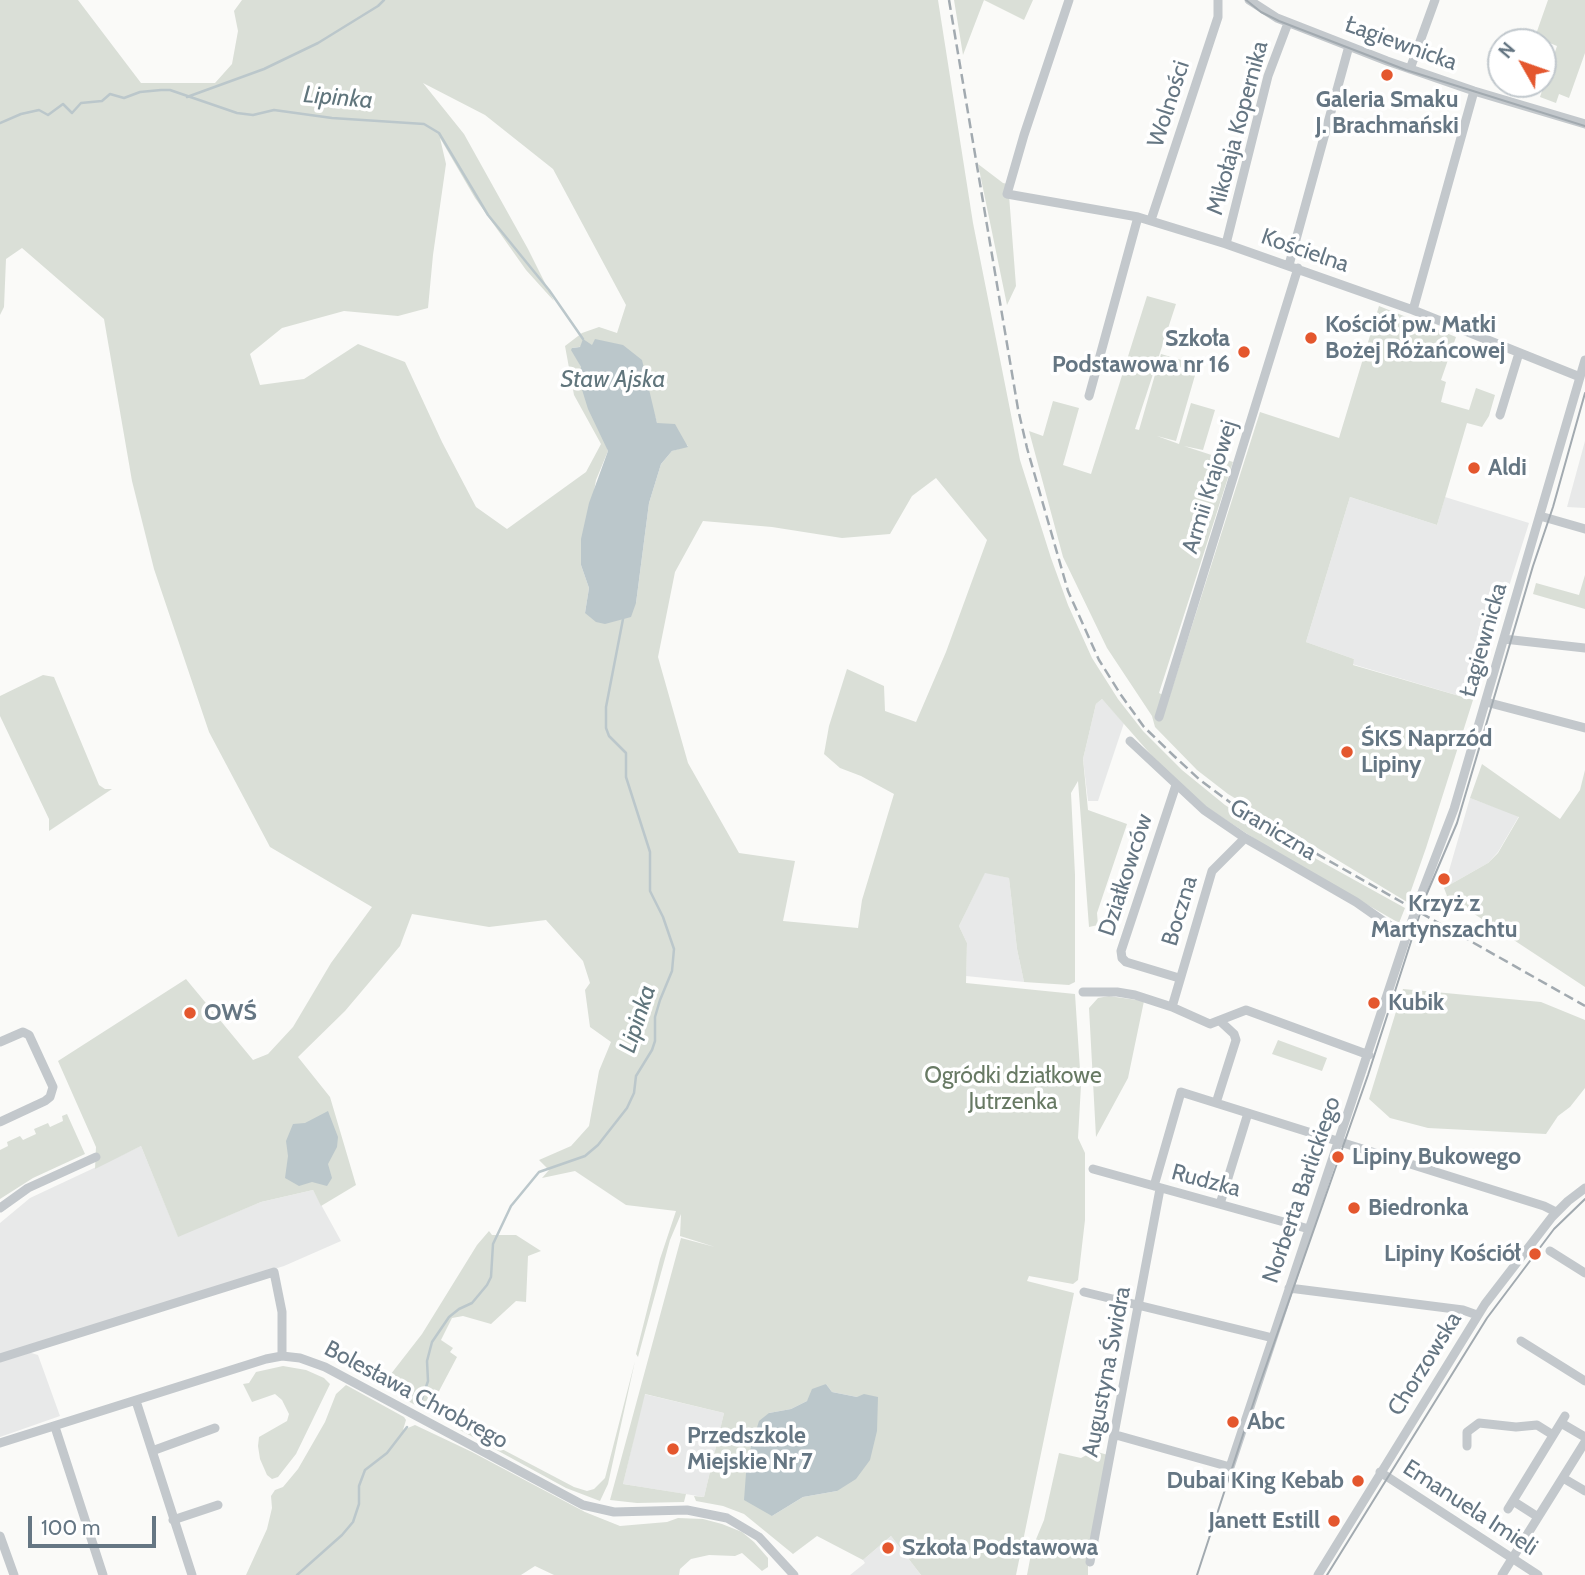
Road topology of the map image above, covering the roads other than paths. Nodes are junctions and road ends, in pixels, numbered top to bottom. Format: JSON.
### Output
{"nodes":[{"id":1,"x":1069,"y":0,"type":"edge"},
{"id":2,"x":1218,"y":0,"type":"edge"},
{"id":3,"x":1249,"y":0,"type":"edge"},
{"id":4,"x":1435,"y":0,"type":"edge"},
{"id":5,"x":1288,"y":23,"type":"junction"},
{"id":6,"x":1349,"y":46,"type":"junction"},
{"id":7,"x":1410,"y":69,"type":"junction"},
{"id":8,"x":1474,"y":91,"type":"junction"},
{"id":9,"x":1585,"y":124,"type":"edge"},
{"id":10,"x":1138,"y":217,"type":"junction"},
{"id":11,"x":1151,"y":220,"type":"junction"},
{"id":12,"x":1226,"y":244,"type":"junction"},
{"id":13,"x":1293,"y":267,"type":"junction"},
{"id":14,"x":1413,"y":310,"type":"junction"},
{"id":15,"x":1520,"y":353,"type":"junction"},
{"id":16,"x":1585,"y":360,"type":"edge"},
{"id":17,"x":1580,"y":377,"type":"junction"},
{"id":18,"x":1089,"y":396,"type":"dead end"},
{"id":19,"x":1500,"y":415,"type":"dead end"},
{"id":20,"x":1540,"y":516,"type":"junction"},
{"id":21,"x":1585,"y":530,"type":"edge"},
{"id":22,"x":1504,"y":639,"type":"junction"},
{"id":23,"x":1585,"y":648,"type":"edge"},
{"id":24,"x":1486,"y":702,"type":"junction"},
{"id":25,"x":1159,"y":717,"type":"dead end"},
{"id":26,"x":1585,"y":728,"type":"edge"},
{"id":27,"x":1130,"y":741,"type":"dead end"},
{"id":28,"x":1177,"y":785,"type":"junction"},
{"id":29,"x":1245,"y":838,"type":"junction"},
{"id":30,"x":1410,"y":926,"type":"joint"},
{"id":31,"x":1406,"y":937,"type":"junction"},
{"id":32,"x":1179,"y":978,"type":"junction"},
{"id":33,"x":1083,"y":992,"type":"dead end"},
{"id":34,"x":1172,"y":1007,"type":"junction"},
{"id":35,"x":1220,"y":1021,"type":"junction"},
{"id":36,"x":0,"y":1042,"type":"edge"},
{"id":37,"x":1369,"y":1055,"type":"junction"},
{"id":38,"x":1216,"y":1103,"type":"junction"},
{"id":39,"x":1248,"y":1113,"type":"junction"},
{"id":40,"x":0,"y":1122,"type":"edge"},
{"id":41,"x":1339,"y":1142,"type":"junction"},
{"id":42,"x":96,"y":1157,"type":"dead end"},
{"id":43,"x":1093,"y":1169,"type":"dead end"},
{"id":44,"x":1157,"y":1187,"type":"junction"},
{"id":45,"x":1585,"y":1188,"type":"edge"},
{"id":46,"x":1220,"y":1204,"type":"junction"},
{"id":47,"x":0,"y":1208,"type":"edge"},
{"id":48,"x":1556,"y":1212,"type":"junction"},
{"id":49,"x":1309,"y":1229,"type":"junction"},
{"id":50,"x":1550,"y":1251,"type":"dead end"},
{"id":51,"x":1585,"y":1273,"type":"edge"},
{"id":52,"x":1289,"y":1288,"type":"junction"},
{"id":53,"x":1084,"y":1292,"type":"dead end"},
{"id":54,"x":1140,"y":1304,"type":"junction"},
{"id":55,"x":1477,"y":1315,"type":"junction"},
{"id":56,"x":1273,"y":1338,"type":"junction"},
{"id":57,"x":1521,"y":1341,"type":"dead end"},
{"id":58,"x":282,"y":1356,"type":"junction"},
{"id":59,"x":0,"y":1358,"type":"edge"},
{"id":60,"x":1585,"y":1381,"type":"edge"},
{"id":61,"x":136,"y":1401,"type":"junction"},
{"id":62,"x":55,"y":1427,"type":"junction"},
{"id":63,"x":215,"y":1429,"type":"dead end"},
{"id":64,"x":1116,"y":1435,"type":"junction"},
{"id":65,"x":1553,"y":1435,"type":"junction"},
{"id":66,"x":1585,"y":1440,"type":"edge"},
{"id":67,"x":0,"y":1443,"type":"edge"},
{"id":68,"x":1467,"y":1446,"type":"dead end"},
{"id":69,"x":152,"y":1451,"type":"junction"},
{"id":70,"x":1380,"y":1472,"type":"junction"},
{"id":71,"x":1563,"y":1478,"type":"junction"},
{"id":72,"x":1585,"y":1491,"type":"edge"},
{"id":73,"x":218,"y":1504,"type":"dead end"},
{"id":74,"x":1538,"y":1517,"type":"junction"},
{"id":75,"x":173,"y":1520,"type":"junction"},
{"id":76,"x":0,"y":1536,"type":"edge"},
{"id":77,"x":1512,"y":1558,"type":"junction"},
{"id":78,"x":1090,"y":1562,"type":"dead end"},
{"id":79,"x":14,"y":1575,"type":"edge"},
{"id":80,"x":103,"y":1575,"type":"edge"},
{"id":81,"x":192,"y":1575,"type":"edge"},
{"id":82,"x":793,"y":1575,"type":"edge"},
{"id":83,"x":1318,"y":1575,"type":"edge"},
{"id":84,"x":1502,"y":1575,"type":"edge"},
{"id":85,"x":1538,"y":1575,"type":"edge"}],
"edges":[{"from":1,"to":10,"type":"street","name":"Kościelna"},
{"from":2,"to":11,"type":"street","name":"Wolności"},
{"from":3,"to":5,"type":"street","name":"Łagiewnicka"},
{"from":4,"to":7,"type":"street"},
{"from":5,"to":6,"type":"street","name":"Łagiewnicka"},
{"from":5,"to":12,"type":"street","name":"Mikołaja Kopernika"},
{"from":6,"to":7,"type":"street","name":"Łagiewnicka"},
{"from":6,"to":13,"type":"street","name":"Armii Krajowej"},
{"from":7,"to":8,"type":"street","name":"Łagiewnicka"},
{"from":8,"to":9,"type":"street","name":"Łagiewnicka"},
{"from":8,"to":14,"type":"street"},
{"from":10,"to":11,"type":"street","name":"Kościelna"},
{"from":10,"to":18,"type":"street"},
{"from":11,"to":12,"type":"street","name":"Kościelna"},
{"from":12,"to":13,"type":"street","name":"Kościelna"},
{"from":13,"to":14,"type":"street","name":"Kościelna"},
{"from":13,"to":25,"type":"street","name":"Armii Krajowej"},
{"from":14,"to":15,"type":"street","name":"Kościelna"},
{"from":15,"to":17,"type":"street","name":"Kościelna"},
{"from":15,"to":19,"type":"street"},
{"from":16,"to":17,"type":"street","name":"Łagiewnicka"},
{"from":17,"to":20,"type":"street","name":"Łagiewnicka"},
{"from":20,"to":21,"type":"street"},
{"from":20,"to":22,"type":"street","name":"Łagiewnicka"},
{"from":22,"to":23,"type":"street"},
{"from":22,"to":24,"type":"street","name":"Łagiewnicka"},
{"from":24,"to":26,"type":"street"},
{"from":24,"to":30,"type":"street","name":"Łagiewnicka","bridge":true},
{"from":27,"to":28,"type":"street","name":"Graniczna"},
{"from":28,"to":29,"type":"street","name":"Graniczna"},
{"from":28,"to":32,"type":"street","name":"Działkowców"},
{"from":29,"to":31,"type":"street","name":"Graniczna"},
{"from":29,"to":32,"type":"street","name":"Boczna"},
{"from":30,"to":31,"type":"street","name":"Norberta Barlickiego"},
{"from":31,"to":37,"type":"street","name":"Norberta Barlickiego"},
{"from":32,"to":34,"type":"street","name":"Boczna"},
{"from":33,"to":34,"type":"street"},
{"from":34,"to":35,"type":"street"},
{"from":35,"to":37,"type":"street"},
{"from":35,"to":38,"type":"street"},
{"from":36,"to":40,"type":"street"},
{"from":37,"to":41,"type":"street","name":"Norberta Barlickiego"},
{"from":38,"to":39,"type":"street"},
{"from":38,"to":44,"type":"street","name":"Augustyna Świdra"},
{"from":39,"to":41,"type":"street"},
{"from":39,"to":46,"type":"street"},
{"from":41,"to":48,"type":"street"},
{"from":41,"to":49,"type":"street","name":"Norberta Barlickiego"},
{"from":42,"to":47,"type":"street"},
{"from":43,"to":44,"type":"street","name":"Rudzka"},
{"from":44,"to":46,"type":"street","name":"Rudzka"},
{"from":44,"to":54,"type":"street","name":"Augustyna Świdra"},
{"from":45,"to":48,"type":"street","name":"Chorzowska"},
{"from":46,"to":49,"type":"street","name":"Rudzka"},
{"from":48,"to":55,"type":"street","name":"Chorzowska"},
{"from":49,"to":52,"type":"street","name":"Norberta Barlickiego"},
{"from":50,"to":51,"type":"street"},
{"from":52,"to":55,"type":"street"},
{"from":52,"to":56,"type":"street","name":"Norberta Barlickiego"},
{"from":53,"to":54,"type":"street"},
{"from":54,"to":56,"type":"street"},
{"from":54,"to":64,"type":"street","name":"Augustyna Świdra"},
{"from":55,"to":70,"type":"street","name":"Chorzowska"},
{"from":56,"to":64,"type":"street","name":"Norberta Barlickiego"},
{"from":57,"to":60,"type":"street"},
{"from":58,"to":59,"type":"street"},
{"from":58,"to":61,"type":"street","name":"Bolesława Chrobrego"},
{"from":58,"to":82,"type":"street","name":"Bolesława Chrobrego"},
{"from":61,"to":62,"type":"street","name":"Bolesława Chrobrego"},
{"from":61,"to":69,"type":"street"},
{"from":62,"to":67,"type":"street","name":"Bolesława Chrobrego"},
{"from":62,"to":80,"type":"street"},
{"from":63,"to":69,"type":"street"},
{"from":64,"to":78,"type":"street","name":"Augustyna Świdra"},
{"from":65,"to":66,"type":"street"},
{"from":65,"to":68,"type":"street"},
{"from":65,"to":74,"type":"street"},
{"from":66,"to":71,"type":"street"},
{"from":69,"to":75,"type":"street"},
{"from":70,"to":77,"type":"street","name":"Emanuela Imieli"},
{"from":70,"to":83,"type":"street","name":"Chorzowska"},
{"from":71,"to":72,"type":"street"},
{"from":71,"to":74,"type":"street"},
{"from":73,"to":75,"type":"street"},
{"from":74,"to":77,"type":"street"},
{"from":75,"to":81,"type":"street"},
{"from":76,"to":79,"type":"street"},
{"from":77,"to":84,"type":"street"},
{"from":77,"to":85,"type":"street","name":"Emanuela Imieli"}]}
